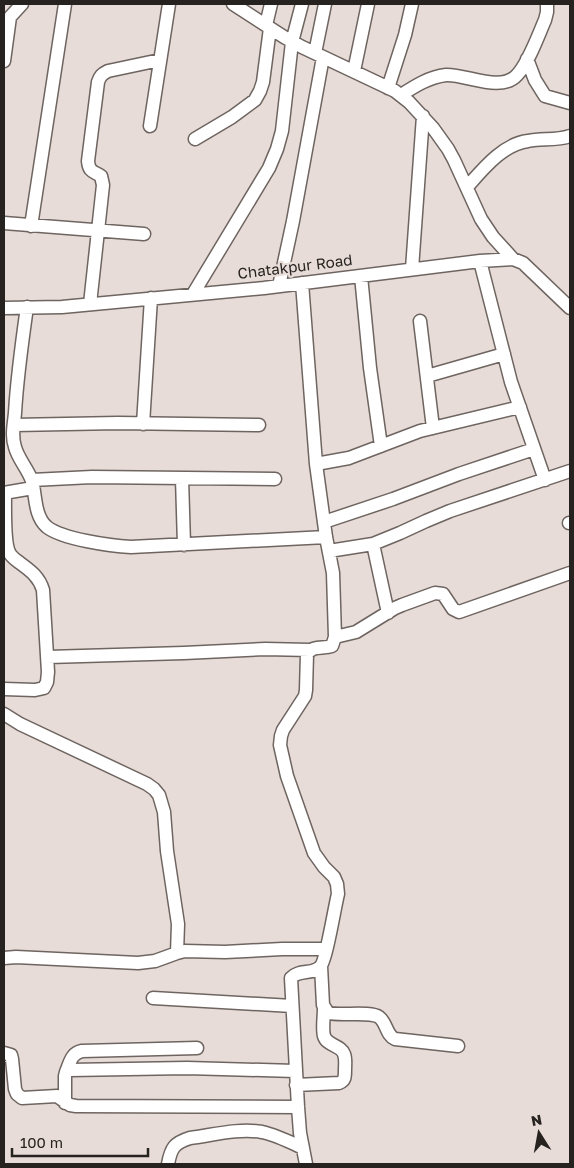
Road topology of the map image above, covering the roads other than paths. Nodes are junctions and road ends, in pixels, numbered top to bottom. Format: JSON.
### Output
{"nodes":[{"id":1,"x":22,"y":4,"type":"edge"},
{"id":2,"x":65,"y":4,"type":"edge"},
{"id":3,"x":169,"y":4,"type":"edge"},
{"id":4,"x":233,"y":4,"type":"edge"},
{"id":5,"x":272,"y":4,"type":"edge"},
{"id":6,"x":302,"y":4,"type":"edge"},
{"id":7,"x":325,"y":4,"type":"edge"},
{"id":8,"x":368,"y":4,"type":"edge"},
{"id":9,"x":412,"y":4,"type":"edge"},
{"id":10,"x":548,"y":4,"type":"edge"},
{"id":11,"x":268,"y":26,"type":"junction"},
{"id":12,"x":292,"y":42,"type":"junction"},
{"id":13,"x":319,"y":55,"type":"junction"},
{"id":14,"x":4,"y":57,"type":"edge"},
{"id":15,"x":527,"y":59,"type":"junction"},
{"id":16,"x":160,"y":60,"type":"junction"},
{"id":17,"x":354,"y":71,"type":"junction"},
{"id":18,"x":388,"y":88,"type":"junction"},
{"id":19,"x":401,"y":95,"type":"junction"},
{"id":20,"x":570,"y":103,"type":"edge"},
{"id":21,"x":423,"y":116,"type":"junction"},
{"id":22,"x":150,"y":126,"type":"dead end"},
{"id":23,"x":570,"y":136,"type":"edge"},
{"id":24,"x":195,"y":139,"type":"dead end"},
{"id":25,"x":467,"y":187,"type":"junction"},
{"id":26,"x":4,"y":224,"type":"edge"},
{"id":27,"x":31,"y":226,"type":"junction"},
{"id":28,"x":98,"y":231,"type":"junction"},
{"id":29,"x":144,"y":234,"type":"dead end"},
{"id":30,"x":513,"y":259,"type":"junction"},
{"id":31,"x":480,"y":261,"type":"junction"},
{"id":32,"x":412,"y":270,"type":"junction"},
{"id":33,"x":361,"y":276,"type":"junction"},
{"id":34,"x":302,"y":283,"type":"junction"},
{"id":35,"x":279,"y":286,"type":"junction"},
{"id":36,"x":193,"y":294,"type":"junction"},
{"id":37,"x":151,"y":298,"type":"junction"},
{"id":38,"x":90,"y":304,"type":"junction"},
{"id":39,"x":27,"y":307,"type":"junction"},
{"id":40,"x":4,"y":308,"type":"edge"},
{"id":41,"x":570,"y":308,"type":"edge"},
{"id":42,"x":420,"y":321,"type":"dead end"},
{"id":43,"x":504,"y":354,"type":"junction"},
{"id":44,"x":427,"y":376,"type":"junction"},
{"id":45,"x":520,"y":407,"type":"junction"},
{"id":46,"x":143,"y":424,"type":"junction"},
{"id":47,"x":14,"y":425,"type":"junction"},
{"id":48,"x":259,"y":426,"type":"dead end"},
{"id":49,"x":433,"y":428,"type":"junction"},
{"id":50,"x":381,"y":446,"type":"junction"},
{"id":51,"x":534,"y":449,"type":"junction"},
{"id":52,"x":316,"y":464,"type":"junction"},
{"id":53,"x":570,"y":471,"type":"edge"},
{"id":54,"x":182,"y":478,"type":"junction"},
{"id":55,"x":275,"y":479,"type":"dead end"},
{"id":56,"x":545,"y":480,"type":"junction"},
{"id":57,"x":32,"y":484,"type":"junction"},
{"id":58,"x":4,"y":493,"type":"edge"},
{"id":59,"x":324,"y":522,"type":"junction"},
{"id":60,"x":326,"y":537,"type":"junction"},
{"id":61,"x":373,"y":544,"type":"junction"},
{"id":62,"x":184,"y":545,"type":"junction"},
{"id":63,"x":329,"y":551,"type":"junction"},
{"id":64,"x":570,"y":573,"type":"edge"},
{"id":65,"x":388,"y":613,"type":"junction"},
{"id":66,"x":334,"y":637,"type":"junction"},
{"id":67,"x":310,"y":650,"type":"junction"},
{"id":68,"x":48,"y":657,"type":"junction"},
{"id":69,"x":4,"y":689,"type":"edge"},
{"id":70,"x":4,"y":714,"type":"edge"},
{"id":71,"x":326,"y":949,"type":"junction"},
{"id":72,"x":177,"y":953,"type":"junction"},
{"id":73,"x":4,"y":958,"type":"edge"},
{"id":74,"x":321,"y":966,"type":"junction"},
{"id":75,"x":153,"y":998,"type":"dead end"},
{"id":76,"x":292,"y":1006,"type":"junction"},
{"id":77,"x":324,"y":1008,"type":"junction"},
{"id":78,"x":458,"y":1046,"type":"dead end"},
{"id":79,"x":197,"y":1048,"type":"dead end"},
{"id":80,"x":4,"y":1053,"type":"edge"},
{"id":81,"x":295,"y":1071,"type":"junction"},
{"id":82,"x":66,"y":1072,"type":"junction"},
{"id":83,"x":296,"y":1085,"type":"junction"},
{"id":84,"x":65,"y":1103,"type":"junction"},
{"id":85,"x":298,"y":1107,"type":"junction"},
{"id":86,"x":303,"y":1148,"type":"junction"},
{"id":87,"x":168,"y":1164,"type":"edge"},
{"id":88,"x":306,"y":1164,"type":"edge"}],
"edges":[{"from":1,"to":14,"type":"street"},
{"from":2,"to":27,"type":"street"},
{"from":3,"to":16,"type":"street"},
{"from":4,"to":11,"type":"street"},
{"from":5,"to":11,"type":"street"},
{"from":6,"to":12,"type":"street"},
{"from":7,"to":13,"type":"street"},
{"from":8,"to":17,"type":"street"},
{"from":9,"to":18,"type":"street"},
{"from":10,"to":15,"type":"street"},
{"from":11,"to":12,"type":"street"},
{"from":11,"to":24,"type":"street"},
{"from":12,"to":13,"type":"street"},
{"from":12,"to":36,"type":"street"},
{"from":13,"to":17,"type":"street"},
{"from":13,"to":35,"type":"street"},
{"from":15,"to":19,"type":"street"},
{"from":15,"to":20,"type":"street"},
{"from":16,"to":22,"type":"street"},
{"from":16,"to":28,"type":"street"},
{"from":17,"to":18,"type":"street"},
{"from":18,"to":19,"type":"street"},
{"from":19,"to":21,"type":"street"},
{"from":21,"to":25,"type":"street"},
{"from":21,"to":32,"type":"street"},
{"from":23,"to":25,"type":"street"},
{"from":25,"to":30,"type":"street"},
{"from":26,"to":27,"type":"street"},
{"from":27,"to":28,"type":"street"},
{"from":28,"to":29,"type":"street"},
{"from":28,"to":38,"type":"street"},
{"from":30,"to":31,"type":"street","name":"Chatakpur Road"},
{"from":30,"to":41,"type":"street"},
{"from":31,"to":32,"type":"street","name":"Chatakpur Road"},
{"from":31,"to":43,"type":"street"},
{"from":32,"to":33,"type":"street","name":"Chatakpur Road"},
{"from":33,"to":34,"type":"street","name":"Chatakpur Road"},
{"from":33,"to":50,"type":"street"},
{"from":34,"to":35,"type":"street","name":"Chatakpur Road"},
{"from":34,"to":52,"type":"street"},
{"from":35,"to":36,"type":"street","name":"Chatakpur Road"},
{"from":36,"to":37,"type":"street","name":"Chatakpur Road"},
{"from":37,"to":38,"type":"street","name":"Chatakpur Road"},
{"from":37,"to":46,"type":"street"},
{"from":38,"to":39,"type":"street","name":"Chatakpur Road"},
{"from":39,"to":40,"type":"street","name":"Chatakpur Road"},
{"from":39,"to":47,"type":"street"},
{"from":42,"to":44,"type":"street"},
{"from":43,"to":44,"type":"street"},
{"from":43,"to":45,"type":"street"},
{"from":44,"to":49,"type":"street"},
{"from":45,"to":49,"type":"street"},
{"from":45,"to":51,"type":"street"},
{"from":46,"to":47,"type":"street"},
{"from":46,"to":48,"type":"street"},
{"from":47,"to":57,"type":"street"},
{"from":49,"to":50,"type":"street"},
{"from":50,"to":52,"type":"street"},
{"from":51,"to":56,"type":"street"},
{"from":51,"to":59,"type":"street"},
{"from":52,"to":59,"type":"street"},
{"from":53,"to":56,"type":"street"},
{"from":54,"to":55,"type":"street"},
{"from":54,"to":57,"type":"street"},
{"from":54,"to":62,"type":"street"},
{"from":56,"to":61,"type":"street"},
{"from":57,"to":58,"type":"street"},
{"from":57,"to":62,"type":"street"},
{"from":58,"to":68,"type":"street"},
{"from":59,"to":60,"type":"street"},
{"from":60,"to":62,"type":"street"},
{"from":60,"to":63,"type":"street"},
{"from":61,"to":63,"type":"street"},
{"from":61,"to":65,"type":"street"},
{"from":63,"to":66,"type":"street"},
{"from":64,"to":65,"type":"street"},
{"from":65,"to":66,"type":"street"},
{"from":66,"to":67,"type":"street"},
{"from":67,"to":68,"type":"street"},
{"from":67,"to":71,"type":"street"},
{"from":68,"to":69,"type":"street"},
{"from":70,"to":72,"type":"street"},
{"from":71,"to":72,"type":"street"},
{"from":71,"to":74,"type":"street"},
{"from":72,"to":73,"type":"street"},
{"from":74,"to":76,"type":"street"},
{"from":74,"to":77,"type":"street"},
{"from":75,"to":76,"type":"street"},
{"from":76,"to":81,"type":"street"},
{"from":77,"to":78,"type":"street"},
{"from":77,"to":83,"type":"street"},
{"from":79,"to":82,"type":"street"},
{"from":80,"to":84,"type":"street"},
{"from":81,"to":82,"type":"street"},
{"from":81,"to":83,"type":"street"},
{"from":82,"to":84,"type":"street"},
{"from":83,"to":85,"type":"street"},
{"from":84,"to":85,"type":"street"},
{"from":85,"to":86,"type":"street"},
{"from":86,"to":87,"type":"street"},
{"from":86,"to":88,"type":"street"}]}
